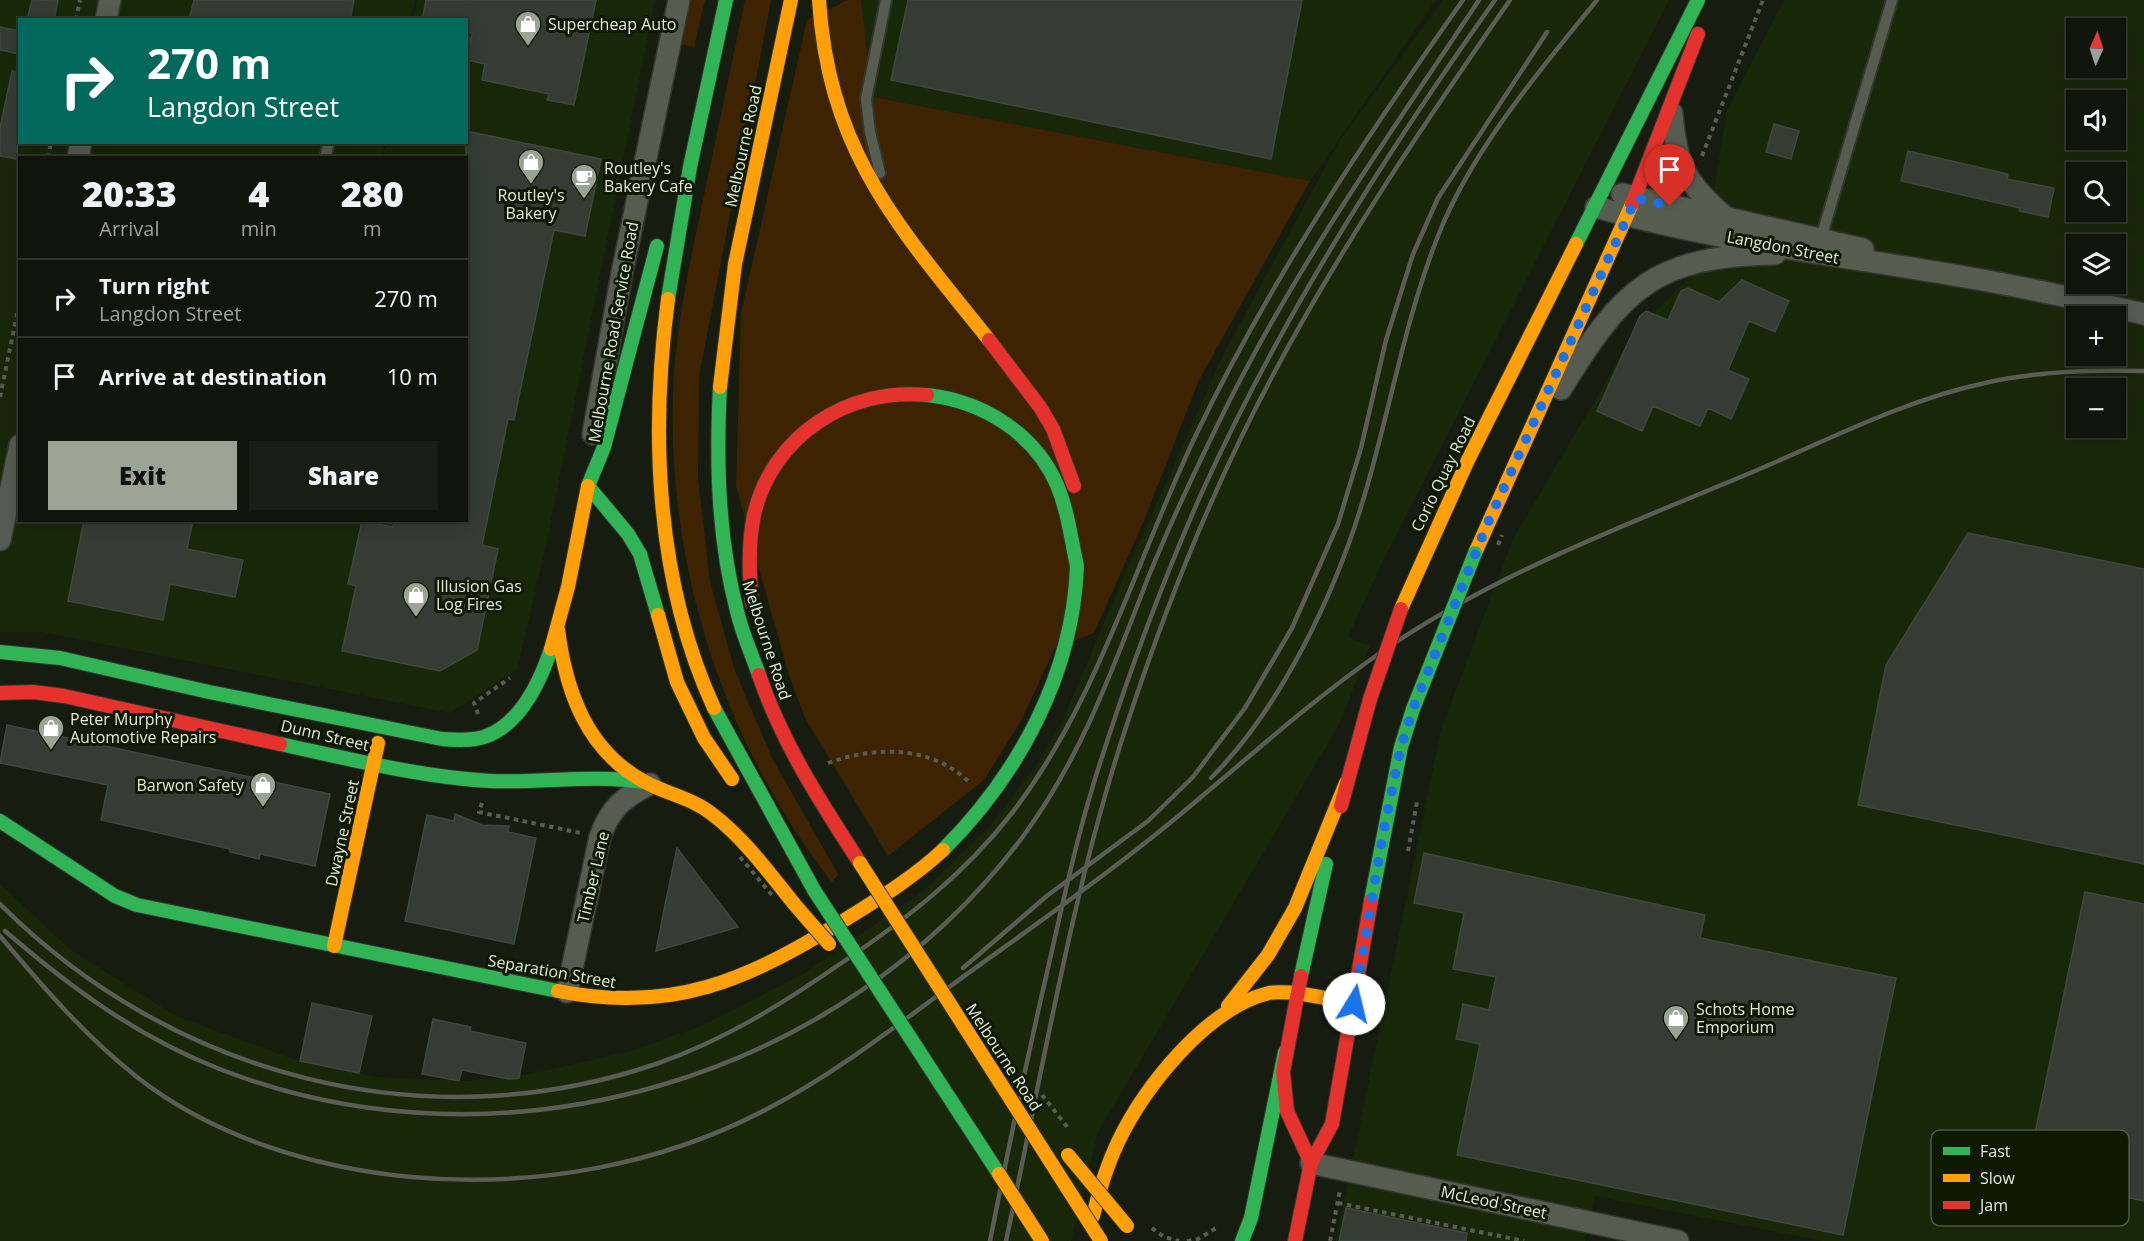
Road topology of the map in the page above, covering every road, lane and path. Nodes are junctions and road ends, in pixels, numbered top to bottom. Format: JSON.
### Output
{"nodes":[{"id":1,"x":80,"y":0,"type":"edge"},
{"id":2,"x":110,"y":0,"type":"edge"},
{"id":3,"x":679,"y":0,"type":"edge"},
{"id":4,"x":726,"y":0,"type":"edge"},
{"id":5,"x":791,"y":0,"type":"edge"},
{"id":6,"x":819,"y":0,"type":"edge"},
{"id":7,"x":886,"y":0,"type":"edge"},
{"id":8,"x":1698,"y":0,"type":"edge"},
{"id":9,"x":1710,"y":0,"type":"edge"},
{"id":10,"x":1892,"y":0,"type":"edge"},
{"id":11,"x":76,"y":18,"type":"edge"},
{"id":12,"x":106,"y":18,"type":"edge"},
{"id":13,"x":1672,"y":112,"type":"junction"},
{"id":14,"x":695,"y":146,"type":"junction"},
{"id":15,"x":1601,"y":198,"type":"junction"},
{"id":16,"x":887,"y":207,"type":"junction"},
{"id":17,"x":1632,"y":207,"type":"junction"},
{"id":18,"x":1726,"y":218,"type":"junction"},
{"id":19,"x":1816,"y":248,"type":"junction"},
{"id":20,"x":18,"y":310,"type":"edge"},
{"id":21,"x":2144,"y":314,"type":"edge"},
{"id":22,"x":0,"y":397,"type":"edge"},
{"id":23,"x":18,"y":454,"type":"edge"},
{"id":24,"x":1510,"y":474,"type":"junction"},
{"id":25,"x":588,"y":486,"type":"junction"},
{"id":26,"x":0,"y":540,"type":"edge"},
{"id":27,"x":1077,"y":566,"type":"junction"},
{"id":28,"x":558,"y":630,"type":"junction"},
{"id":29,"x":0,"y":652,"type":"edge"},
{"id":30,"x":511,"y":677,"type":"dead end"},
{"id":31,"x":0,"y":693,"type":"edge"},
{"id":32,"x":768,"y":701,"type":"junction"},
{"id":33,"x":382,"y":726,"type":"junction"},
{"id":34,"x":487,"y":736,"type":"junction"},
{"id":35,"x":373,"y":763,"type":"junction"},
{"id":36,"x":648,"y":783,"type":"junction"},
{"id":37,"x":1346,"y":783,"type":"junction"},
{"id":38,"x":2,"y":823,"type":"edge"},
{"id":39,"x":787,"y":845,"type":"junction"},
{"id":40,"x":334,"y":946,"type":"junction"},
{"id":41,"x":567,"y":992,"type":"junction"},
{"id":42,"x":1297,"y":993,"type":"junction"},
{"id":43,"x":1354,"y":1004,"type":"junction"},
{"id":44,"x":1216,"y":1021,"type":"junction"},
{"id":45,"x":920,"y":1050,"type":"junction"},
{"id":46,"x":1285,"y":1052,"type":"junction"},
{"id":47,"x":990,"y":1065,"type":"junction"},
{"id":48,"x":1311,"y":1163,"type":"junction"},
{"id":49,"x":1344,"y":1170,"type":"junction"},
{"id":50,"x":1338,"y":1203,"type":"junction"},
{"id":51,"x":1149,"y":1226,"type":"dead end"},
{"id":52,"x":1131,"y":1230,"type":"dead end"},
{"id":53,"x":1652,"y":1238,"type":"edge"},
{"id":54,"x":1042,"y":1241,"type":"edge"},
{"id":55,"x":1087,"y":1241,"type":"edge"},
{"id":56,"x":1101,"y":1241,"type":"edge"},
{"id":57,"x":1179,"y":1241,"type":"edge"},
{"id":58,"x":1242,"y":1241,"type":"edge"},
{"id":59,"x":1295,"y":1241,"type":"edge"},
{"id":60,"x":1330,"y":1241,"type":"edge"},
{"id":61,"x":1524,"y":1241,"type":"edge"},
{"id":62,"x":1678,"y":1241,"type":"edge"}],
"edges":[{"from":1,"to":11,"type":"path"},
{"from":2,"to":12,"type":"street"},
{"from":3,"to":25,"type":"street","name":"Melbourne Road Service Road"},
{"from":4,"to":14,"type":"main road"},
{"from":5,"to":32,"type":"main road","name":"Melbourne Road"},
{"from":6,"to":16,"type":"main road","name":"Separation Street"},
{"from":7,"to":16,"type":"lane"},
{"from":8,"to":15,"type":"main road","name":"Corio Quay Road"},
{"from":9,"to":13,"type":"main road"},
{"from":10,"to":19,"type":"lane"},
{"from":13,"to":17,"type":"main road"},
{"from":13,"to":18,"type":"street"},
{"from":14,"to":25,"type":"main road"},
{"from":14,"to":39,"type":"main road"},
{"from":15,"to":17,"type":"street","name":"Langdon Street"},
{"from":15,"to":37,"type":"main road","name":"Corio Quay Road","bridge":true},
{"from":16,"to":27,"type":"main road","name":"Separation Street"},
{"from":17,"to":18,"type":"street","name":"Langdon Street"},
{"from":17,"to":19,"type":"street","name":"Langdon Street"},
{"from":17,"to":24,"type":"main road"},
{"from":18,"to":19,"type":"street","name":"Langdon Street"},
{"from":19,"to":21,"type":"street","name":"Langdon Street"},
{"from":19,"to":24,"type":"street"},
{"from":20,"to":22,"type":"path"},
{"from":23,"to":26,"type":"street"},
{"from":24,"to":43,"type":"main road","bridge":true},
{"from":25,"to":28,"type":"main road","name":"Melbourne Road Service Road"},
{"from":25,"to":39,"type":"main road"},
{"from":27,"to":32,"type":"main road"},
{"from":27,"to":41,"type":"main road","name":"Separation Street"},
{"from":28,"to":34,"type":"main road","name":"Dunn Street"},
{"from":28,"to":36,"type":"main road"},
{"from":29,"to":33,"type":"main road","name":"Dunn Street"},
{"from":30,"to":34,"type":"path"},
{"from":31,"to":35,"type":"main road","name":"Dunn Street"},
{"from":32,"to":47,"type":"main road","name":"Melbourne Road","bridge":true},
{"from":33,"to":34,"type":"main road","name":"Dunn Street"},
{"from":33,"to":35,"type":"main road","name":"Dwayne Street"},
{"from":35,"to":36,"type":"main road","name":"Dunn Street"},
{"from":35,"to":40,"type":"main road","name":"Dwayne Street"},
{"from":36,"to":41,"type":"street","name":"Timber Lane"},
{"from":36,"to":45,"type":"main road","bridge":true},
{"from":37,"to":42,"type":"main road","name":"Corio Quay Road"},
{"from":37,"to":44,"type":"main road"},
{"from":38,"to":40,"type":"main road","name":"Separation Street"},
{"from":39,"to":45,"type":"main road","bridge":true},
{"from":40,"to":41,"type":"main road","name":"Separation Street"},
{"from":42,"to":43,"type":"main road"},
{"from":42,"to":44,"type":"main road"},
{"from":42,"to":46,"type":"main road","name":"Corio Quay Road"},
{"from":43,"to":48,"type":"main road"},
{"from":44,"to":55,"type":"main road"},
{"from":45,"to":54,"type":"main road","bridge":true},
{"from":46,"to":48,"type":"main road","name":"Corio Quay Road"},
{"from":46,"to":58,"type":"main road"},
{"from":47,"to":52,"type":"main road","bridge":true},
{"from":47,"to":56,"type":"main road","name":"Melbourne Road","bridge":true},
{"from":48,"to":49,"type":"street","name":"McLeod Street"},
{"from":48,"to":59,"type":"main road"},
{"from":49,"to":50,"type":"path"},
{"from":49,"to":53,"type":"street","name":"McLeod Street"},
{"from":50,"to":60,"type":"path"},
{"from":50,"to":61,"type":"path"},
{"from":51,"to":57,"type":"path"},
{"from":53,"to":62,"type":"street","name":"McLeod Street"}]}
